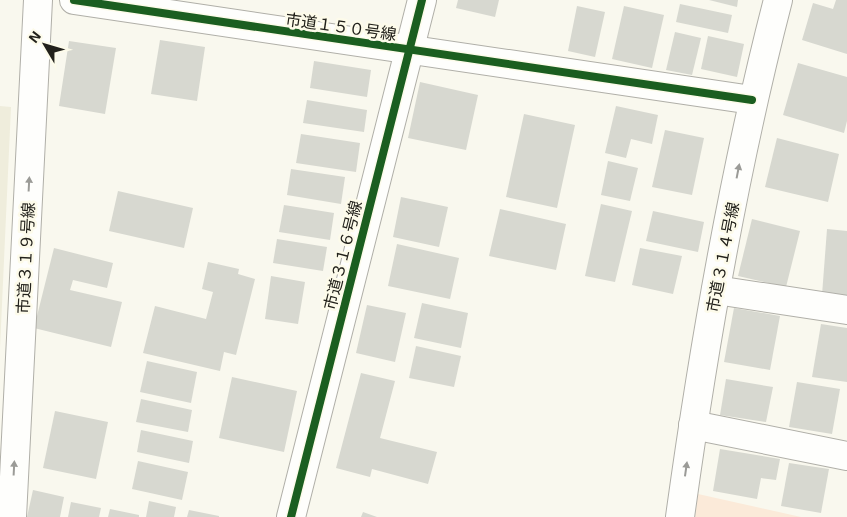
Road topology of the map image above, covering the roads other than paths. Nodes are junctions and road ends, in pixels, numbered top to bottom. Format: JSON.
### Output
{"nodes":[{"id":1,"x":38,"y":0,"type":"edge"},
{"id":2,"x":74,"y":0,"type":"edge"},
{"id":3,"x":422,"y":0,"type":"edge"},
{"id":4,"x":778,"y":0,"type":"edge"},
{"id":5,"x":411,"y":50,"type":"junction"},
{"id":6,"x":752,"y":100,"type":"junction"},
{"id":7,"x":716,"y":290,"type":"junction"},
{"id":8,"x":847,"y":310,"type":"edge"},
{"id":9,"x":692,"y":425,"type":"junction"},
{"id":10,"x":847,"y":456,"type":"edge"},
{"id":11,"x":12,"y":517,"type":"edge"},
{"id":12,"x":291,"y":517,"type":"edge"},
{"id":13,"x":680,"y":517,"type":"edge"}],
"edges":[{"from":11,"to":1,"type":"street","name":"市道３１９号線","one_way":true},
{"from":2,"to":5,"type":"street","name":"市道１５０号線"},
{"from":3,"to":5,"type":"street","name":"市道３１６号線"},
{"from":4,"to":6,"type":"street","name":"市道３１４号線"},
{"from":5,"to":6,"type":"street","name":"市道１５０号線"},
{"from":5,"to":12,"type":"street","name":"市道３１６号線"},
{"from":7,"to":6,"type":"street","name":"市道３１４号線","one_way":true},
{"from":7,"to":8,"type":"street"},
{"from":7,"to":9,"type":"street","name":"市道３１４号線"},
{"from":9,"to":10,"type":"street"},
{"from":13,"to":9,"type":"street","name":"市道３１４号線","one_way":true}]}
